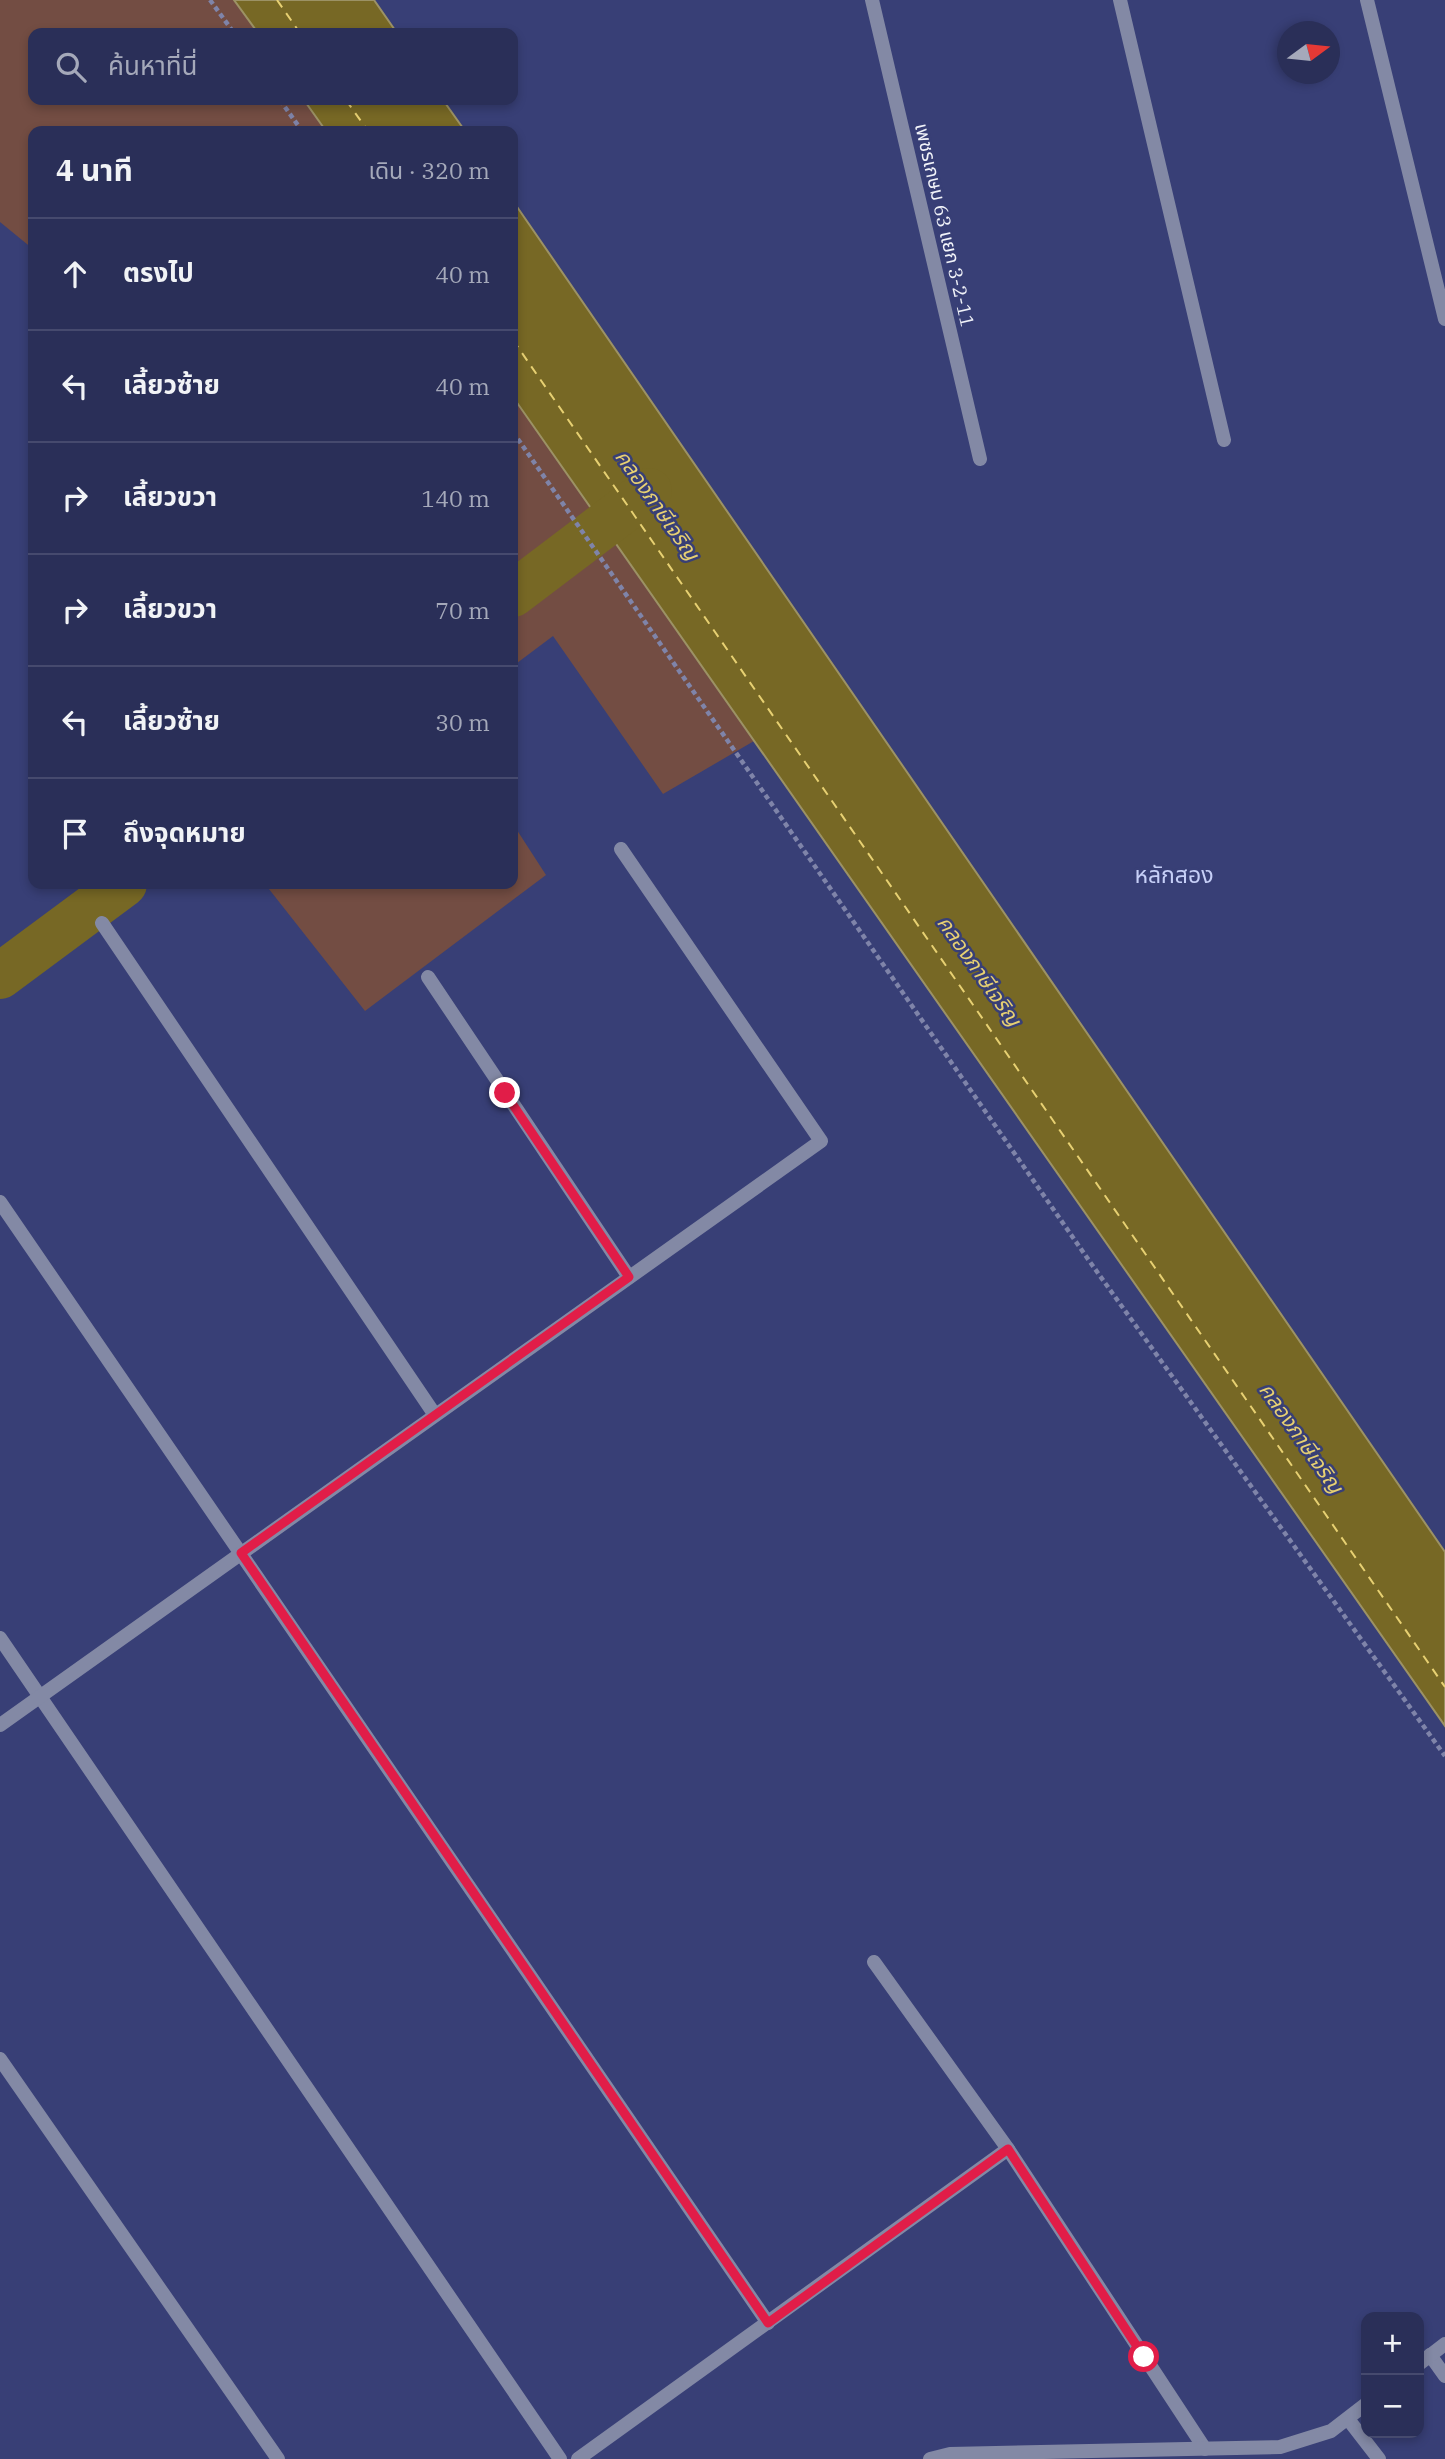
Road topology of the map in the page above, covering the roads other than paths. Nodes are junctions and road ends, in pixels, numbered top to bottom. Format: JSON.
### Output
{"nodes":[{"id":1,"x":872,"y":0,"type":"edge"},
{"id":2,"x":1120,"y":0,"type":"edge"},
{"id":3,"x":1367,"y":0,"type":"edge"},
{"id":4,"x":1445,"y":319,"type":"edge"},
{"id":5,"x":1224,"y":440,"type":"dead end"},
{"id":6,"x":980,"y":459,"type":"dead end"},
{"id":7,"x":621,"y":849,"type":"dead end"},
{"id":8,"x":102,"y":923,"type":"dead end"},
{"id":9,"x":428,"y":978,"type":"dead end"},
{"id":10,"x":0,"y":1202,"type":"edge"},
{"id":11,"x":629,"y":1277,"type":"junction"},
{"id":12,"x":435,"y":1415,"type":"junction"},
{"id":13,"x":241,"y":1553,"type":"junction"},
{"id":14,"x":0,"y":1637,"type":"edge"},
{"id":15,"x":40,"y":1696,"type":"junction"},
{"id":16,"x":0,"y":1725,"type":"edge"},
{"id":17,"x":874,"y":1962,"type":"dead end"},
{"id":18,"x":0,"y":2059,"type":"edge"},
{"id":19,"x":1008,"y":2149,"type":"junction"},
{"id":20,"x":768,"y":2323,"type":"junction"},
{"id":21,"x":1445,"y":2344,"type":"edge"},
{"id":22,"x":1424,"y":2360,"type":"edge"},
{"id":23,"x":1445,"y":2376,"type":"edge"},
{"id":24,"x":1361,"y":2408,"type":"edge"},
{"id":25,"x":1348,"y":2418,"type":"junction"},
{"id":26,"x":1205,"y":2449,"type":"junction"},
{"id":27,"x":1131,"y":2455,"type":"edge"},
{"id":28,"x":278,"y":2459,"type":"edge"},
{"id":29,"x":559,"y":2459,"type":"edge"},
{"id":30,"x":579,"y":2459,"type":"edge"},
{"id":31,"x":930,"y":2459,"type":"edge"},
{"id":32,"x":1379,"y":2459,"type":"edge"}],
"edges":[{"from":1,"to":6,"type":"street","name":"เพชรเกษม 63 แยก 3-2-11"},
{"from":2,"to":5,"type":"street"},
{"from":3,"to":4,"type":"street"},
{"from":7,"to":11,"type":"street"},
{"from":8,"to":12,"type":"street"},
{"from":9,"to":11,"type":"street"},
{"from":10,"to":13,"type":"street"},
{"from":11,"to":12,"type":"street"},
{"from":12,"to":13,"type":"street"},
{"from":13,"to":15,"type":"street"},
{"from":13,"to":20,"type":"street"},
{"from":14,"to":15,"type":"street"},
{"from":15,"to":16,"type":"street"},
{"from":15,"to":29,"type":"street"},
{"from":17,"to":19,"type":"street"},
{"from":18,"to":28,"type":"street"},
{"from":19,"to":20,"type":"street"},
{"from":19,"to":26,"type":"street"},
{"from":20,"to":30,"type":"street"},
{"from":21,"to":22,"type":"street"},
{"from":22,"to":23,"type":"street"},
{"from":24,"to":25,"type":"street"},
{"from":25,"to":26,"type":"street"},
{"from":25,"to":32,"type":"street"},
{"from":26,"to":27,"type":"street"},
{"from":27,"to":31,"type":"street"}]}
